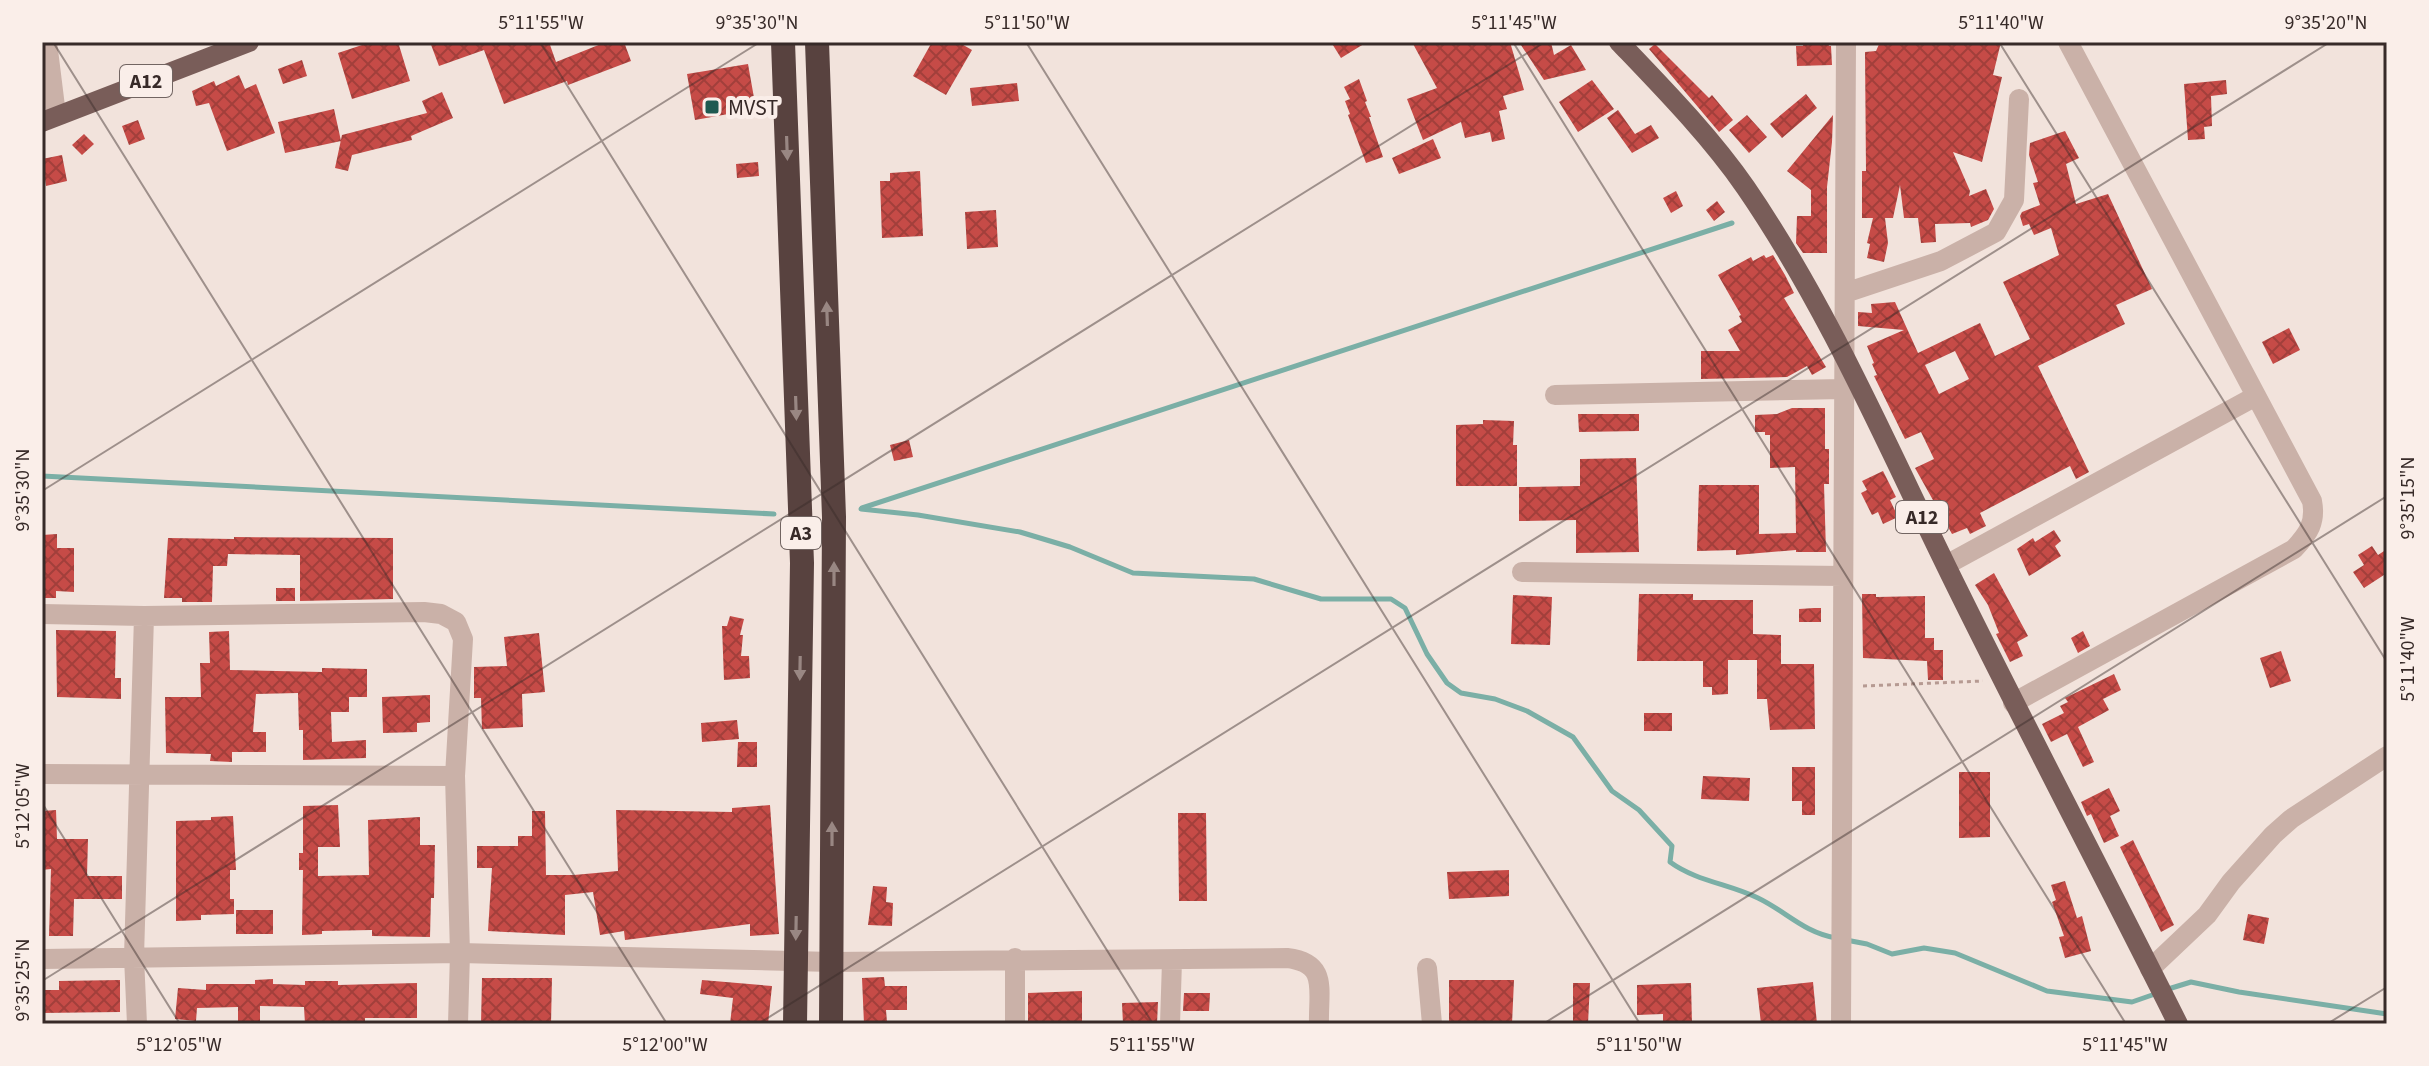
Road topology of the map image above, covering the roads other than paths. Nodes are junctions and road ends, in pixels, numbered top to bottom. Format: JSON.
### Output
{"nodes":[{"id":1,"x":47,"y":42,"type":"edge"},
{"id":2,"x":249,"y":42,"type":"edge"},
{"id":3,"x":783,"y":42,"type":"edge"},
{"id":4,"x":817,"y":42,"type":"edge"},
{"id":5,"x":1619,"y":42,"type":"edge"},
{"id":6,"x":1846,"y":42,"type":"edge"},
{"id":7,"x":2068,"y":42,"type":"edge"},
{"id":8,"x":2019,"y":99,"type":"dead end"},
{"id":9,"x":49,"y":118,"type":"edge"},
{"id":10,"x":1845,"y":293,"type":"junction"},
{"id":11,"x":1845,"y":359,"type":"junction"},
{"id":12,"x":1843,"y":389,"type":"junction"},
{"id":13,"x":1555,"y":395,"type":"dead end"},
{"id":14,"x":2256,"y":396,"type":"junction"},
{"id":15,"x":1946,"y":565,"type":"junction"},
{"id":16,"x":1522,"y":572,"type":"dead end"},
{"id":17,"x":1843,"y":576,"type":"junction"},
{"id":18,"x":42,"y":614,"type":"edge"},
{"id":19,"x":144,"y":616,"type":"junction"},
{"id":20,"x":2013,"y":703,"type":"junction"},
{"id":21,"x":2387,"y":756,"type":"edge"},
{"id":22,"x":139,"y":772,"type":"junction"},
{"id":23,"x":42,"y":774,"type":"edge"},
{"id":24,"x":455,"y":776,"type":"junction"},
{"id":25,"x":460,"y":953,"type":"junction"},
{"id":26,"x":134,"y":957,"type":"junction"},
{"id":27,"x":1015,"y":958,"type":"junction"},
{"id":28,"x":42,"y":959,"type":"edge"},
{"id":29,"x":796,"y":960,"type":"junction"},
{"id":30,"x":1172,"y":961,"type":"junction"},
{"id":31,"x":832,"y":962,"type":"junction"},
{"id":32,"x":1427,"y":968,"type":"dead end"},
{"id":33,"x":2150,"y":969,"type":"junction"},
{"id":34,"x":137,"y":1024,"type":"edge"},
{"id":35,"x":458,"y":1024,"type":"edge"},
{"id":36,"x":795,"y":1024,"type":"edge"},
{"id":37,"x":831,"y":1024,"type":"edge"},
{"id":38,"x":1015,"y":1024,"type":"edge"},
{"id":39,"x":1170,"y":1024,"type":"edge"},
{"id":40,"x":1319,"y":1024,"type":"edge"},
{"id":41,"x":1432,"y":1024,"type":"edge"},
{"id":42,"x":1841,"y":1024,"type":"edge"},
{"id":43,"x":2178,"y":1024,"type":"edge"}],
"edges":[{"from":1,"to":9,"type":"street"},
{"from":2,"to":9,"type":"main road","number":"A12"},
{"from":3,"to":29,"type":"highway","number":"A3","one_way":true},
{"from":31,"to":4,"type":"highway","number":"A3","one_way":true},
{"from":5,"to":11,"type":"main road","number":"A12"},
{"from":6,"to":10,"type":"street"},
{"from":7,"to":14,"type":"street"},
{"from":8,"to":10,"type":"street"},
{"from":10,"to":11,"type":"street"},
{"from":11,"to":12,"type":"street"},
{"from":11,"to":15,"type":"main road","number":"A12"},
{"from":12,"to":13,"type":"street"},
{"from":12,"to":17,"type":"street"},
{"from":14,"to":15,"type":"street"},
{"from":14,"to":20,"type":"street"},
{"from":15,"to":20,"type":"main road","number":"A12"},
{"from":16,"to":17,"type":"street"},
{"from":17,"to":42,"type":"street"},
{"from":18,"to":19,"type":"street"},
{"from":19,"to":22,"type":"street"},
{"from":19,"to":24,"type":"street"},
{"from":20,"to":33,"type":"main road","number":"A12"},
{"from":21,"to":33,"type":"street"},
{"from":22,"to":23,"type":"street"},
{"from":22,"to":24,"type":"street"},
{"from":22,"to":26,"type":"street"},
{"from":24,"to":25,"type":"street"},
{"from":25,"to":26,"type":"street"},
{"from":25,"to":29,"type":"street"},
{"from":25,"to":35,"type":"street"},
{"from":26,"to":28,"type":"street"},
{"from":26,"to":34,"type":"street"},
{"from":27,"to":30,"type":"street"},
{"from":27,"to":31,"type":"street"},
{"from":27,"to":38,"type":"street"},
{"from":29,"to":31,"type":"street"},
{"from":29,"to":36,"type":"highway","number":"A3"},
{"from":30,"to":39,"type":"street"},
{"from":30,"to":40,"type":"street"},
{"from":31,"to":37,"type":"highway","number":"A3"},
{"from":32,"to":41,"type":"street"},
{"from":33,"to":43,"type":"main road","number":"A12"}]}
